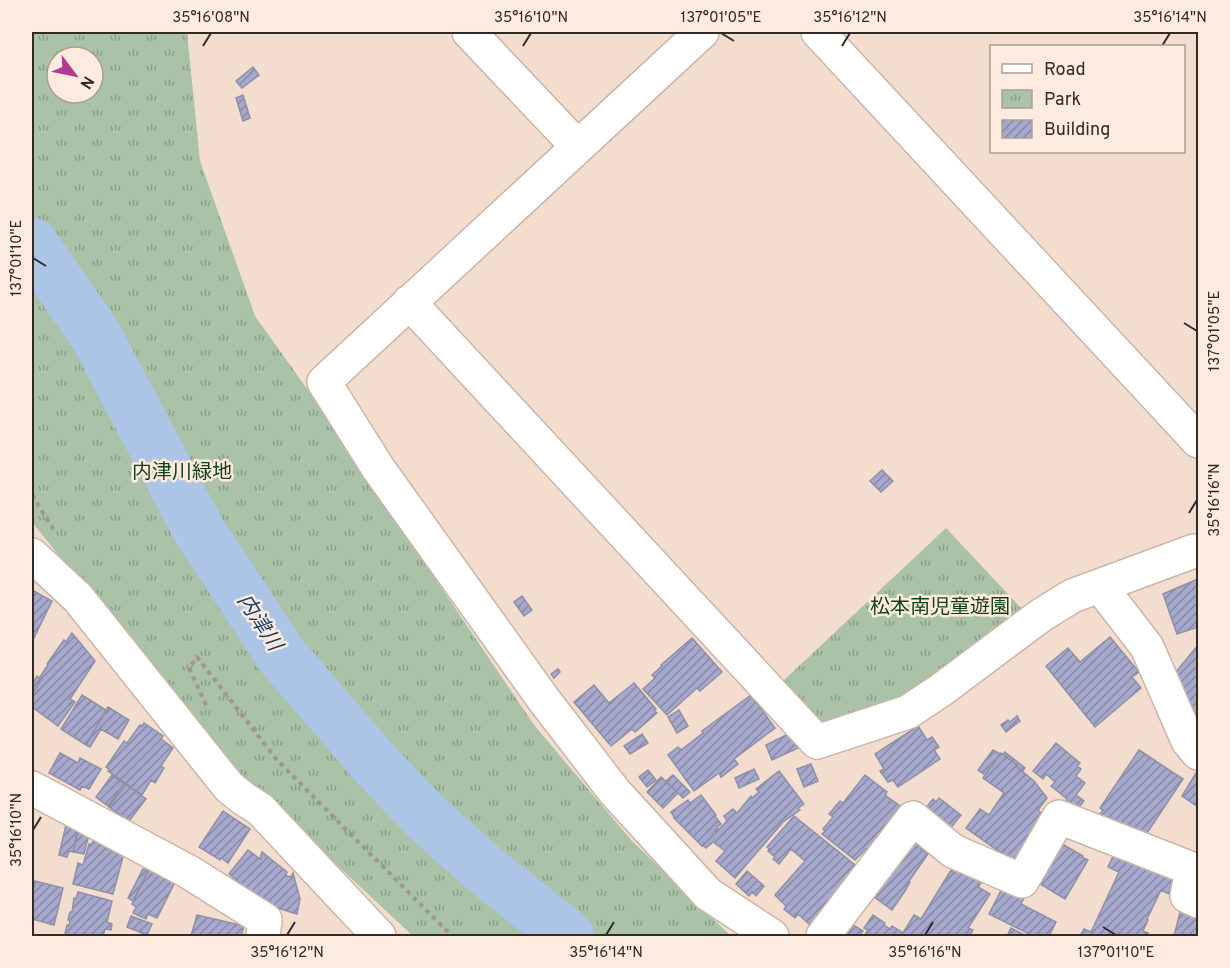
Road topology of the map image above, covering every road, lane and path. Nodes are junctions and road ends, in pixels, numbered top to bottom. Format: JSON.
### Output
{"nodes":[{"id":1,"x":469,"y":32,"type":"edge"},
{"id":2,"x":702,"y":32,"type":"edge"},
{"id":3,"x":818,"y":32,"type":"edge"},
{"id":4,"x":577,"y":147,"type":"junction"},
{"id":5,"x":409,"y":302,"type":"junction"},
{"id":6,"x":1198,"y":441,"type":"edge"},
{"id":7,"x":1198,"y":551,"type":"edge"},
{"id":8,"x":32,"y":555,"type":"edge"},
{"id":9,"x":1100,"y":586,"type":"junction"},
{"id":10,"x":208,"y":711,"type":"dead end"},
{"id":11,"x":1198,"y":753,"type":"edge"},
{"id":12,"x":32,"y":788,"type":"edge"},
{"id":13,"x":1198,"y":901,"type":"edge"},
{"id":14,"x":263,"y":936,"type":"edge"},
{"id":15,"x":379,"y":936,"type":"edge"},
{"id":16,"x":452,"y":936,"type":"edge"},
{"id":17,"x":772,"y":936,"type":"edge"},
{"id":18,"x":823,"y":936,"type":"edge"}],
"edges":[{"from":1,"to":4,"type":"street"},
{"from":2,"to":4,"type":"street"},
{"from":3,"to":6,"type":"street"},
{"from":4,"to":5,"type":"street"},
{"from":5,"to":9,"type":"street"},
{"from":5,"to":17,"type":"street"},
{"from":7,"to":9,"type":"street"},
{"from":8,"to":15,"type":"street"},
{"from":9,"to":11,"type":"street"},
{"from":10,"to":16,"type":"path"},
{"from":12,"to":14,"type":"street"},
{"from":13,"to":18,"type":"street"}]}
